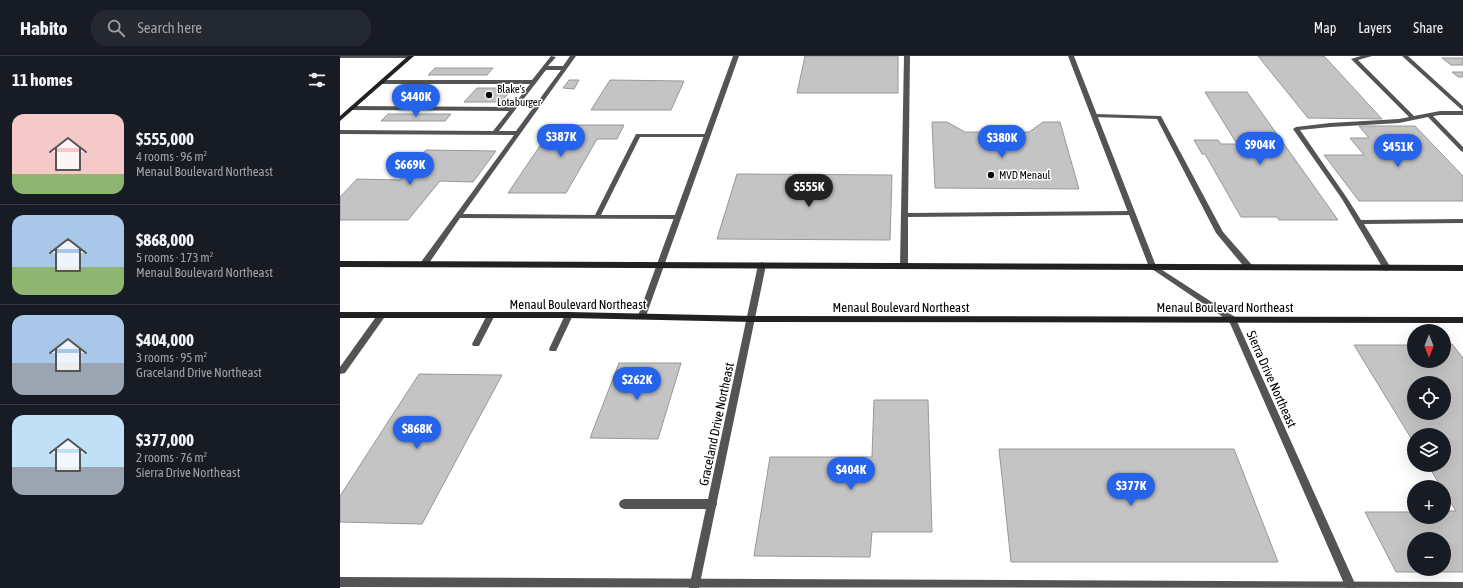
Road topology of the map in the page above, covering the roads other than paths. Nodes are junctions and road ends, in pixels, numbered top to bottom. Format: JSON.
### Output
{"nodes":[{"id":1,"x":340,"y":56,"type":"edge"},
{"id":2,"x":411,"y":56,"type":"edge"},
{"id":3,"x":573,"y":56,"type":"edge"},
{"id":4,"x":736,"y":56,"type":"edge"},
{"id":5,"x":907,"y":56,"type":"edge"},
{"id":6,"x":1071,"y":56,"type":"edge"},
{"id":7,"x":1368,"y":56,"type":"edge"},
{"id":8,"x":1405,"y":56,"type":"edge"},
{"id":9,"x":553,"y":57,"type":"edge"},
{"id":10,"x":544,"y":68,"type":"junction"},
{"id":11,"x":564,"y":68,"type":"junction"},
{"id":12,"x":382,"y":82,"type":"junction"},
{"id":13,"x":534,"y":82,"type":"junction"},
{"id":14,"x":352,"y":108,"type":"junction"},
{"id":15,"x":1463,"y":109,"type":"edge"},
{"id":16,"x":513,"y":110,"type":"junction"},
{"id":17,"x":1463,"y":113,"type":"edge"},
{"id":18,"x":1428,"y":115,"type":"junction"},
{"id":19,"x":1095,"y":116,"type":"junction"},
{"id":20,"x":1412,"y":118,"type":"junction"},
{"id":21,"x":340,"y":119,"type":"edge"},
{"id":22,"x":340,"y":132,"type":"edge"},
{"id":23,"x":495,"y":133,"type":"junction"},
{"id":24,"x":518,"y":133,"type":"junction"},
{"id":25,"x":707,"y":135,"type":"junction"},
{"id":26,"x":1463,"y":150,"type":"edge"},
{"id":27,"x":1132,"y":214,"type":"junction"},
{"id":28,"x":905,"y":215,"type":"junction"},
{"id":29,"x":459,"y":216,"type":"junction"},
{"id":30,"x":597,"y":217,"type":"junction"},
{"id":31,"x":678,"y":217,"type":"junction"},
{"id":32,"x":1463,"y":220,"type":"edge"},
{"id":33,"x":1359,"y":222,"type":"junction"},
{"id":34,"x":340,"y":264,"type":"edge"},
{"id":35,"x":424,"y":264,"type":"junction"},
{"id":36,"x":660,"y":264,"type":"junction"},
{"id":37,"x":762,"y":265,"type":"junction"},
{"id":38,"x":904,"y":266,"type":"junction"},
{"id":39,"x":1153,"y":267,"type":"junction"},
{"id":40,"x":1249,"y":267,"type":"junction"},
{"id":41,"x":1387,"y":268,"type":"junction"},
{"id":42,"x":1463,"y":268,"type":"edge"},
{"id":43,"x":340,"y":315,"type":"edge"},
{"id":44,"x":492,"y":315,"type":"junction"},
{"id":45,"x":569,"y":315,"type":"junction"},
{"id":46,"x":382,"y":316,"type":"junction"},
{"id":47,"x":642,"y":316,"type":"junction"},
{"id":48,"x":752,"y":319,"type":"junction"},
{"id":49,"x":1232,"y":319,"type":"junction"},
{"id":50,"x":1463,"y":320,"type":"edge"},
{"id":51,"x":476,"y":344,"type":"dead end"},
{"id":52,"x":553,"y":350,"type":"dead end"},
{"id":53,"x":340,"y":371,"type":"edge"},
{"id":54,"x":624,"y":504,"type":"dead end"},
{"id":55,"x":712,"y":504,"type":"junction"},
{"id":56,"x":340,"y":582,"type":"edge"},
{"id":57,"x":368,"y":585,"type":"edge"},
{"id":58,"x":694,"y":586,"type":"edge"},
{"id":59,"x":1010,"y":587,"type":"edge"},
{"id":60,"x":1351,"y":587,"type":"edge"},
{"id":61,"x":1463,"y":587,"type":"edge"}],
"edges":[{"from":1,"to":2,"type":"street"},
{"from":2,"to":12,"type":"main road"},
{"from":3,"to":11,"type":"street"},
{"from":4,"to":25,"type":"street"},
{"from":5,"to":28,"type":"street"},
{"from":6,"to":19,"type":"street"},
{"from":7,"to":20,"type":"street"},
{"from":8,"to":15,"type":"street"},
{"from":9,"to":10,"type":"street"},
{"from":10,"to":11,"type":"street"},
{"from":10,"to":13,"type":"street"},
{"from":11,"to":24,"type":"street"},
{"from":12,"to":13,"type":"street"},
{"from":12,"to":14,"type":"main road"},
{"from":13,"to":16,"type":"street"},
{"from":14,"to":16,"type":"street"},
{"from":14,"to":21,"type":"main road"},
{"from":16,"to":23,"type":"street"},
{"from":17,"to":18,"type":"street"},
{"from":18,"to":20,"type":"street"},
{"from":18,"to":26,"type":"street"},
{"from":19,"to":27,"type":"street"},
{"from":19,"to":40,"type":"street"},
{"from":20,"to":33,"type":"street"},
{"from":22,"to":23,"type":"street"},
{"from":23,"to":24,"type":"street"},
{"from":24,"to":29,"type":"street"},
{"from":25,"to":30,"type":"street"},
{"from":25,"to":31,"type":"street"},
{"from":27,"to":28,"type":"street"},
{"from":27,"to":39,"type":"street"},
{"from":28,"to":38,"type":"street"},
{"from":29,"to":30,"type":"street"},
{"from":29,"to":35,"type":"street"},
{"from":30,"to":31,"type":"street"},
{"from":31,"to":36,"type":"street"},
{"from":32,"to":33,"type":"street"},
{"from":33,"to":41,"type":"street"},
{"from":34,"to":35,"type":"main road"},
{"from":35,"to":36,"type":"main road"},
{"from":36,"to":37,"type":"main road"},
{"from":36,"to":47,"type":"street"},
{"from":37,"to":38,"type":"main road"},
{"from":37,"to":48,"type":"street","name":"Graceland Drive Northeast"},
{"from":38,"to":39,"type":"main road"},
{"from":39,"to":40,"type":"main road"},
{"from":39,"to":49,"type":"street","name":"Sierra Drive Northeast"},
{"from":40,"to":41,"type":"main road"},
{"from":41,"to":42,"type":"main road"},
{"from":43,"to":46,"type":"main road","name":"Menaul Boulevard Northeast"},
{"from":44,"to":45,"type":"main road","name":"Menaul Boulevard Northeast"},
{"from":44,"to":46,"type":"main road","name":"Menaul Boulevard Northeast"},
{"from":44,"to":51,"type":"street"},
{"from":45,"to":47,"type":"main road","name":"Menaul Boulevard Northeast"},
{"from":45,"to":52,"type":"street"},
{"from":46,"to":53,"type":"street"},
{"from":47,"to":48,"type":"main road","name":"Menaul Boulevard Northeast"},
{"from":48,"to":49,"type":"main road","name":"Menaul Boulevard Northeast"},
{"from":48,"to":55,"type":"street","name":"Graceland Drive Northeast"},
{"from":49,"to":50,"type":"main road","name":"Menaul Boulevard Northeast"},
{"from":49,"to":60,"type":"street","name":"Sierra Drive Northeast"},
{"from":54,"to":55,"type":"street"},
{"from":55,"to":58,"type":"street","name":"Graceland Drive Northeast"},
{"from":56,"to":57,"type":"street"},
{"from":57,"to":58,"type":"street"},
{"from":58,"to":59,"type":"street"},
{"from":59,"to":60,"type":"street"},
{"from":60,"to":61,"type":"street"}]}
